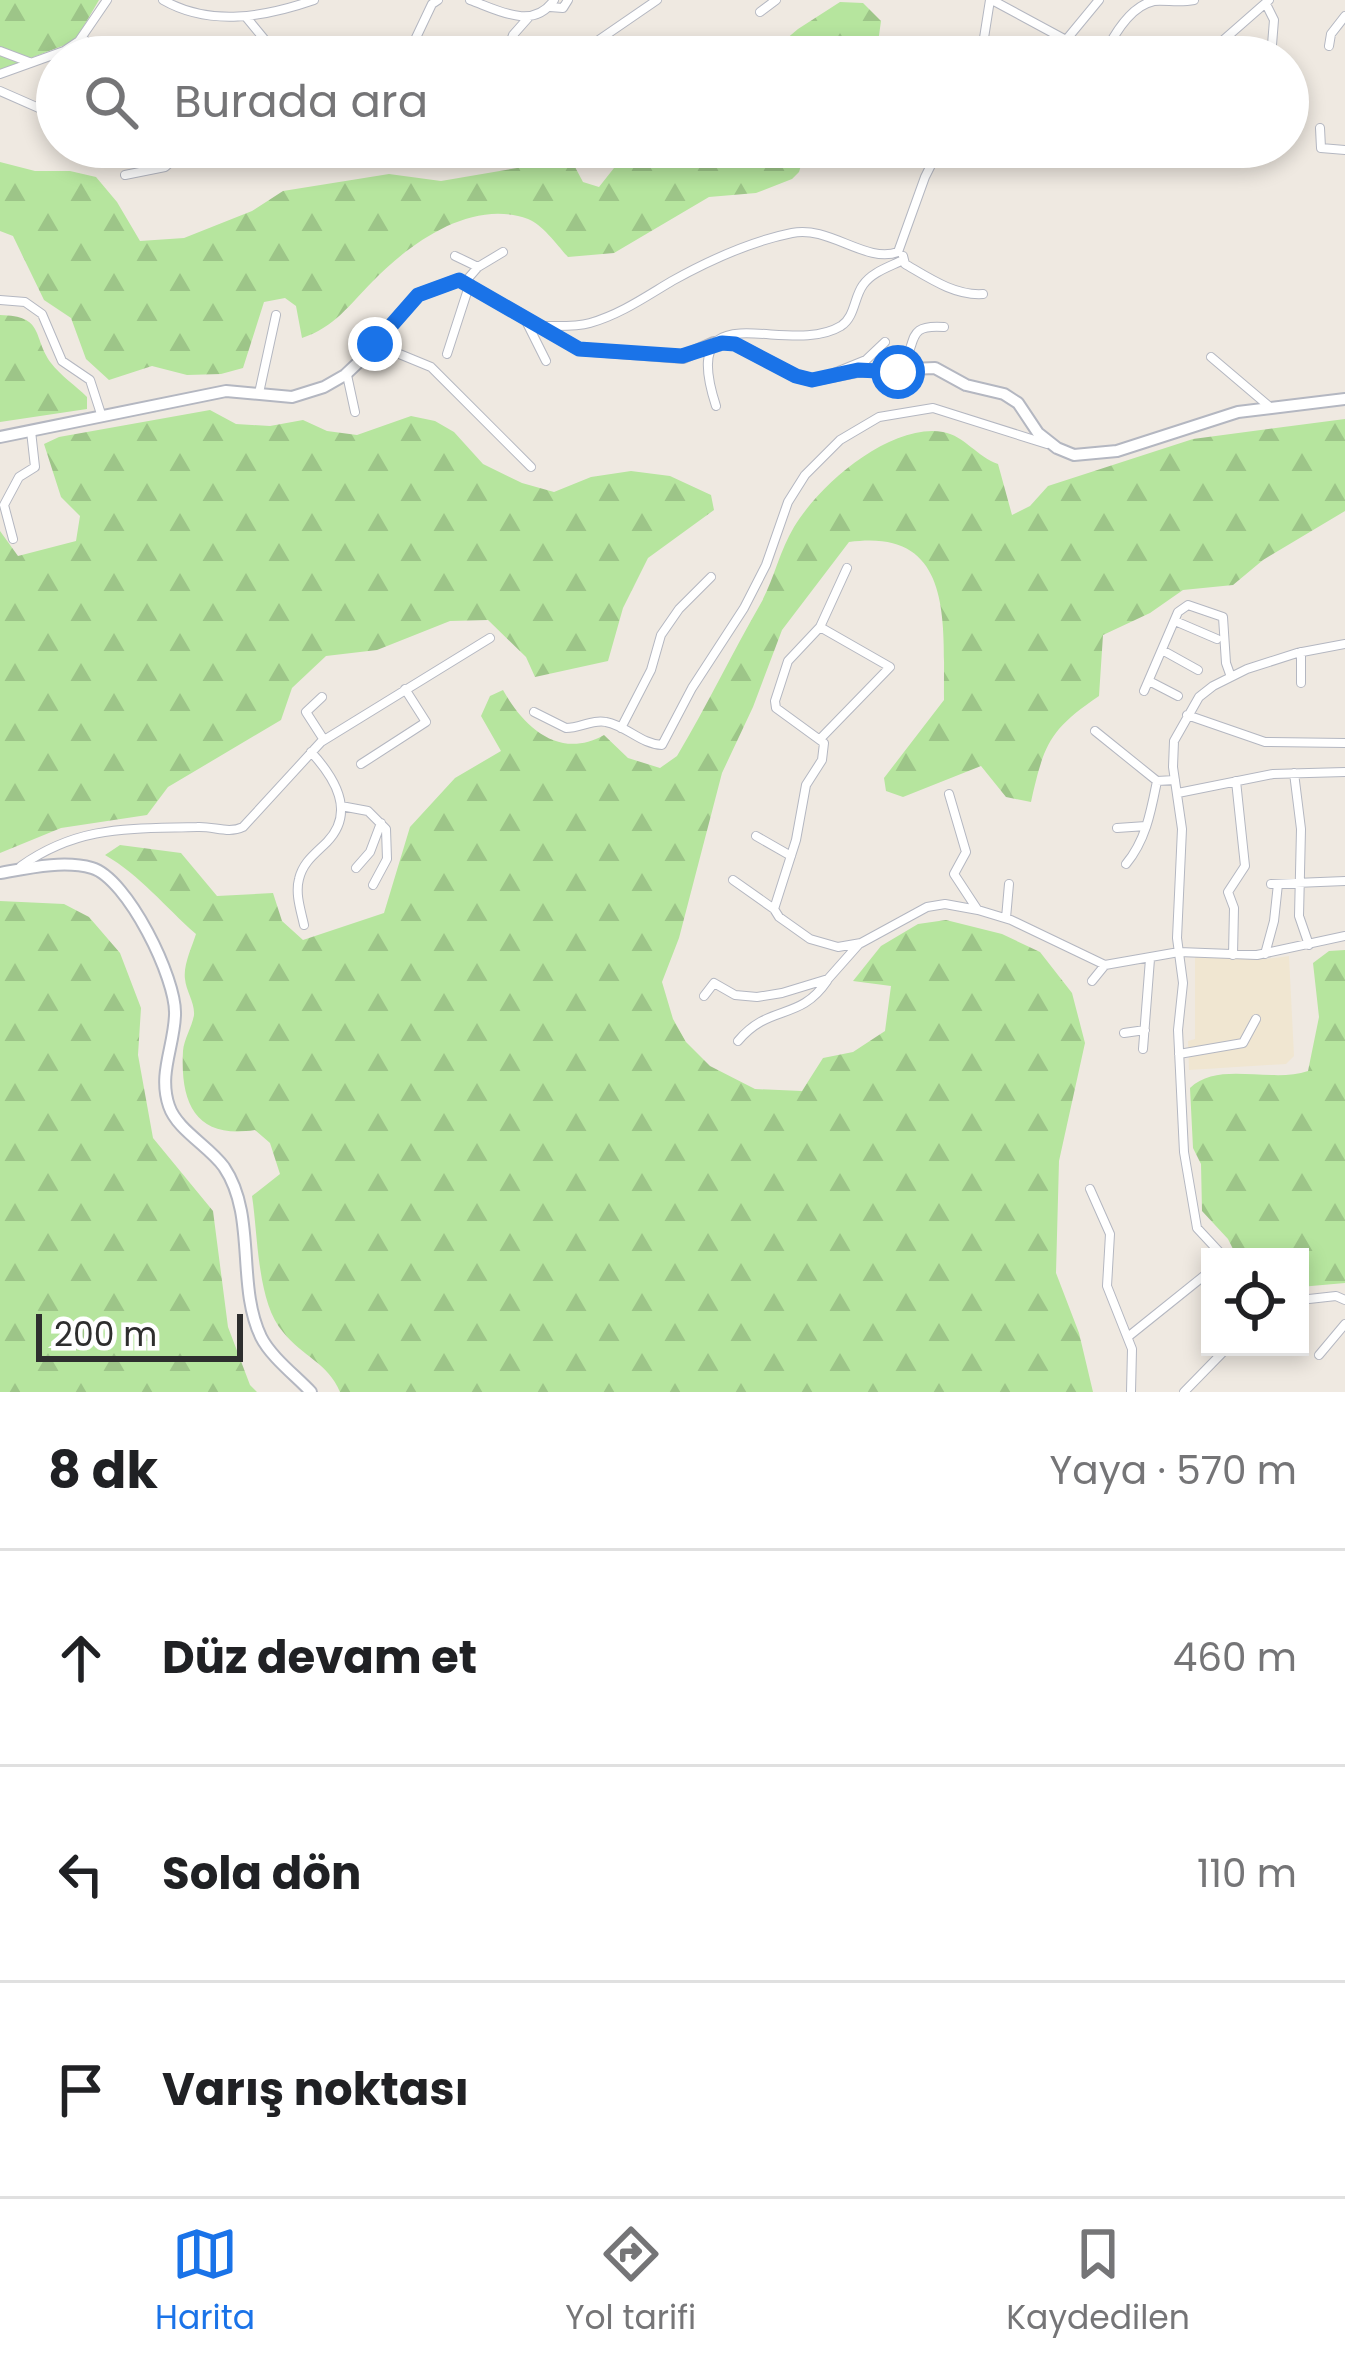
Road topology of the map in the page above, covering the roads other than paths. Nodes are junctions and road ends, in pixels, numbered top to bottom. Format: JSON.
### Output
{"nodes":[{"id":1,"x":107,"y":0,"type":"edge"},
{"id":2,"x":163,"y":0,"type":"edge"},
{"id":3,"x":314,"y":0,"type":"edge"},
{"id":4,"x":438,"y":0,"type":"edge"},
{"id":5,"x":470,"y":0,"type":"edge"},
{"id":6,"x":568,"y":0,"type":"edge"},
{"id":7,"x":657,"y":0,"type":"edge"},
{"id":8,"x":776,"y":0,"type":"edge"},
{"id":9,"x":991,"y":0,"type":"edge"},
{"id":10,"x":1100,"y":0,"type":"edge"},
{"id":11,"x":1194,"y":0,"type":"edge"},
{"id":12,"x":1268,"y":2,"type":"edge"},
{"id":13,"x":552,"y":4,"type":"edge"},
{"id":14,"x":760,"y":12,"type":"dead end"},
{"id":15,"x":1345,"y":15,"type":"edge"},
{"id":16,"x":245,"y":16,"type":"junction"},
{"id":17,"x":530,"y":16,"type":"junction"},
{"id":18,"x":83,"y":36,"type":"edge"},
{"id":19,"x":262,"y":36,"type":"edge"},
{"id":20,"x":417,"y":36,"type":"edge"},
{"id":21,"x":513,"y":36,"type":"edge"},
{"id":22,"x":605,"y":36,"type":"edge"},
{"id":23,"x":985,"y":36,"type":"edge"},
{"id":24,"x":1058,"y":36,"type":"edge"},
{"id":25,"x":1069,"y":36,"type":"edge"},
{"id":26,"x":1115,"y":36,"type":"edge"},
{"id":27,"x":1226,"y":36,"type":"edge"},
{"id":28,"x":1273,"y":36,"type":"edge"},
{"id":29,"x":1330,"y":46,"type":"dead end"},
{"id":30,"x":0,"y":51,"type":"edge"},
{"id":31,"x":36,"y":60,"type":"edge"},
{"id":32,"x":31,"y":62,"type":"junction"},
{"id":33,"x":0,"y":74,"type":"edge"},
{"id":34,"x":0,"y":91,"type":"edge"},
{"id":35,"x":36,"y":107,"type":"edge"},
{"id":36,"x":1320,"y":128,"type":"dead end"},
{"id":37,"x":1345,"y":150,"type":"edge"},
{"id":38,"x":160,"y":168,"type":"edge"},
{"id":39,"x":930,"y":168,"type":"edge"},
{"id":40,"x":125,"y":175,"type":"dead end"},
{"id":41,"x":902,"y":248,"type":"junction"},
{"id":42,"x":503,"y":253,"type":"dead end"},
{"id":43,"x":455,"y":256,"type":"dead end"},
{"id":44,"x":903,"y":260,"type":"junction"},
{"id":45,"x":478,"y":267,"type":"junction"},
{"id":46,"x":467,"y":283,"type":"junction"},
{"id":47,"x":983,"y":294,"type":"dead end"},
{"id":48,"x":0,"y":300,"type":"edge"},
{"id":49,"x":276,"y":315,"type":"dead end"},
{"id":50,"x":531,"y":323,"type":"junction"},
{"id":51,"x":944,"y":327,"type":"dead end"},
{"id":52,"x":885,"y":342,"type":"dead end"},
{"id":53,"x":714,"y":343,"type":"junction"},
{"id":54,"x":375,"y":344,"type":"junction"},
{"id":55,"x":447,"y":354,"type":"dead end"},
{"id":56,"x":1211,"y":357,"type":"dead end"},
{"id":57,"x":546,"y":361,"type":"dead end"},
{"id":58,"x":898,"y":372,"type":"junction"},
{"id":59,"x":346,"y":374,"type":"junction"},
{"id":60,"x":827,"y":377,"type":"junction"},
{"id":61,"x":259,"y":394,"type":"junction"},
{"id":62,"x":1345,"y":398,"type":"edge"},
{"id":63,"x":716,"y":406,"type":"dead end"},
{"id":64,"x":1272,"y":409,"type":"junction"},
{"id":65,"x":355,"y":412,"type":"dead end"},
{"id":66,"x":102,"y":418,"type":"junction"},
{"id":67,"x":31,"y":430,"type":"junction"},
{"id":68,"x":0,"y":437,"type":"edge"},
{"id":69,"x":1054,"y":446,"type":"junction"},
{"id":70,"x":531,"y":467,"type":"dead end"},
{"id":71,"x":13,"y":539,"type":"dead end"},
{"id":72,"x":848,"y":568,"type":"dead end"},
{"id":73,"x":711,"y":577,"type":"dead end"},
{"id":74,"x":1174,"y":621,"type":"junction"},
{"id":75,"x":820,"y":627,"type":"junction"},
{"id":76,"x":490,"y":638,"type":"dead end"},
{"id":77,"x":1217,"y":639,"type":"dead end"},
{"id":78,"x":1345,"y":644,"type":"edge"},
{"id":79,"x":1162,"y":650,"type":"junction"},
{"id":80,"x":1301,"y":652,"type":"junction"},
{"id":81,"x":1198,"y":670,"type":"dead end"},
{"id":82,"x":1231,"y":677,"type":"junction"},
{"id":83,"x":1149,"y":681,"type":"junction"},
{"id":84,"x":1300,"y":683,"type":"dead end"},
{"id":85,"x":405,"y":689,"type":"junction"},
{"id":86,"x":1144,"y":691,"type":"dead end"},
{"id":87,"x":1178,"y":696,"type":"dead end"},
{"id":88,"x":322,"y":697,"type":"dead end"},
{"id":89,"x":534,"y":712,"type":"dead end"},
{"id":90,"x":1187,"y":715,"type":"junction"},
{"id":91,"x":621,"y":728,"type":"junction"},
{"id":92,"x":1095,"y":731,"type":"dead end"},
{"id":93,"x":821,"y":738,"type":"junction"},
{"id":94,"x":324,"y":740,"type":"junction"},
{"id":95,"x":1345,"y":743,"type":"edge"},
{"id":96,"x":311,"y":752,"type":"junction"},
{"id":97,"x":361,"y":764,"type":"dead end"},
{"id":98,"x":1345,"y":772,"type":"edge"},
{"id":99,"x":1294,"y":773,"type":"junction"},
{"id":100,"x":1175,"y":780,"type":"junction"},
{"id":101,"x":1157,"y":781,"type":"junction"},
{"id":102,"x":1236,"y":781,"type":"junction"},
{"id":103,"x":1178,"y":793,"type":"junction"},
{"id":104,"x":949,"y":794,"type":"dead end"},
{"id":105,"x":341,"y":806,"type":"junction"},
{"id":106,"x":381,"y":821,"type":"junction"},
{"id":107,"x":1147,"y":826,"type":"junction"},
{"id":108,"x":1118,"y":828,"type":"dead end"},
{"id":109,"x":756,"y":836,"type":"dead end"},
{"id":110,"x":791,"y":856,"type":"junction"},
{"id":111,"x":1126,"y":865,"type":"dead end"},
{"id":112,"x":356,"y":868,"type":"dead end"},
{"id":113,"x":15,"y":871,"type":"junction"},
{"id":114,"x":0,"y":873,"type":"edge"},
{"id":115,"x":733,"y":880,"type":"dead end"},
{"id":116,"x":1345,"y":881,"type":"edge"},
{"id":117,"x":1300,"y":883,"type":"junction"},
{"id":118,"x":1009,"y":884,"type":"dead end"},
{"id":119,"x":373,"y":885,"type":"dead end"},
{"id":120,"x":774,"y":909,"type":"junction"},
{"id":121,"x":978,"y":910,"type":"junction"},
{"id":122,"x":1006,"y":918,"type":"junction"},
{"id":123,"x":304,"y":926,"type":"dead end"},
{"id":124,"x":1345,"y":936,"type":"edge"},
{"id":125,"x":861,"y":943,"type":"junction"},
{"id":126,"x":1309,"y":945,"type":"junction"},
{"id":127,"x":1179,"y":952,"type":"junction"},
{"id":128,"x":1265,"y":954,"type":"junction"},
{"id":129,"x":1233,"y":955,"type":"junction"},
{"id":130,"x":1150,"y":958,"type":"junction"},
{"id":131,"x":1106,"y":965,"type":"junction"},
{"id":132,"x":828,"y":980,"type":"junction"},
{"id":133,"x":1092,"y":981,"type":"dead end"},
{"id":134,"x":704,"y":996,"type":"dead end"},
{"id":135,"x":1256,"y":1019,"type":"dead end"},
{"id":136,"x":1145,"y":1030,"type":"junction"},
{"id":137,"x":1124,"y":1033,"type":"dead end"},
{"id":138,"x":739,"y":1041,"type":"dead end"},
{"id":139,"x":1143,"y":1049,"type":"dead end"},
{"id":140,"x":1179,"y":1054,"type":"junction"},
{"id":141,"x":1090,"y":1189,"type":"dead end"},
{"id":142,"x":1216,"y":1248,"type":"edge"},
{"id":143,"x":1201,"y":1278,"type":"edge"},
{"id":144,"x":1309,"y":1299,"type":"edge"},
{"id":145,"x":1345,"y":1300,"type":"edge"},
{"id":146,"x":1345,"y":1324,"type":"edge"},
{"id":147,"x":1129,"y":1336,"type":"junction"},
{"id":148,"x":1318,"y":1355,"type":"dead end"},
{"id":149,"x":1219,"y":1356,"type":"edge"},
{"id":150,"x":311,"y":1392,"type":"edge"},
{"id":151,"x":1130,"y":1392,"type":"edge"},
{"id":152,"x":1184,"y":1392,"type":"edge"}],
"edges":[{"from":1,"to":18,"type":"street"},
{"from":2,"to":16,"type":"street"},
{"from":3,"to":16,"type":"street"},
{"from":4,"to":20,"type":"street"},
{"from":5,"to":17,"type":"street"},
{"from":6,"to":13,"type":"street"},
{"from":7,"to":22,"type":"street"},
{"from":8,"to":14,"type":"street"},
{"from":9,"to":23,"type":"street"},
{"from":9,"to":24,"type":"street"},
{"from":10,"to":25,"type":"street"},
{"from":11,"to":26,"type":"street"},
{"from":12,"to":27,"type":"street"},
{"from":12,"to":28,"type":"street"},
{"from":13,"to":17,"type":"street"},
{"from":15,"to":29,"type":"street"},
{"from":16,"to":19,"type":"street"},
{"from":17,"to":21,"type":"street"},
{"from":30,"to":32,"type":"street"},
{"from":31,"to":32,"type":"street"},
{"from":32,"to":33,"type":"street"},
{"from":34,"to":35,"type":"street"},
{"from":36,"to":37,"type":"street"},
{"from":38,"to":40,"type":"street"},
{"from":39,"to":41,"type":"street"},
{"from":41,"to":44,"type":"street"},
{"from":41,"to":50,"type":"street"},
{"from":42,"to":45,"type":"street"},
{"from":43,"to":45,"type":"street"},
{"from":44,"to":47,"type":"street"},
{"from":44,"to":53,"type":"street"},
{"from":45,"to":46,"type":"street"},
{"from":46,"to":50,"type":"street"},
{"from":46,"to":54,"type":"street"},
{"from":46,"to":55,"type":"street"},
{"from":48,"to":66,"type":"street"},
{"from":49,"to":61,"type":"street"},
{"from":50,"to":53,"type":"street"},
{"from":50,"to":57,"type":"street"},
{"from":51,"to":58,"type":"street"},
{"from":52,"to":60,"type":"street"},
{"from":53,"to":60,"type":"street"},
{"from":53,"to":63,"type":"street"},
{"from":54,"to":59,"type":"street"},
{"from":54,"to":70,"type":"street"},
{"from":56,"to":64,"type":"street"},
{"from":58,"to":60,"type":"street"},
{"from":58,"to":69,"type":"street"},
{"from":59,"to":61,"type":"street"},
{"from":59,"to":65,"type":"street"},
{"from":61,"to":66,"type":"street"},
{"from":62,"to":64,"type":"street"},
{"from":64,"to":69,"type":"street"},
{"from":66,"to":67,"type":"street"},
{"from":67,"to":68,"type":"street"},
{"from":67,"to":71,"type":"street"},
{"from":69,"to":91,"type":"street"},
{"from":72,"to":75,"type":"street"},
{"from":73,"to":91,"type":"street"},
{"from":74,"to":77,"type":"street"},
{"from":74,"to":79,"type":"street"},
{"from":74,"to":82,"type":"street"},
{"from":75,"to":93,"type":"street"},
{"from":75,"to":93,"type":"street"},
{"from":76,"to":85,"type":"street"},
{"from":78,"to":80,"type":"street"},
{"from":79,"to":81,"type":"street"},
{"from":79,"to":83,"type":"street"},
{"from":80,"to":82,"type":"street"},
{"from":80,"to":84,"type":"street"},
{"from":82,"to":90,"type":"street"},
{"from":83,"to":86,"type":"street"},
{"from":83,"to":87,"type":"street"},
{"from":85,"to":94,"type":"street"},
{"from":85,"to":97,"type":"street"},
{"from":88,"to":94,"type":"street"},
{"from":89,"to":91,"type":"street"},
{"from":90,"to":95,"type":"street"},
{"from":90,"to":100,"type":"street"},
{"from":92,"to":101,"type":"street"},
{"from":93,"to":110,"type":"street"},
{"from":94,"to":96,"type":"street"},
{"from":96,"to":105,"type":"street"},
{"from":96,"to":113,"type":"street"},
{"from":98,"to":99,"type":"street"},
{"from":99,"to":102,"type":"street"},
{"from":99,"to":117,"type":"street"},
{"from":100,"to":101,"type":"street"},
{"from":100,"to":103,"type":"street"},
{"from":101,"to":107,"type":"street"},
{"from":102,"to":103,"type":"street"},
{"from":102,"to":129,"type":"street"},
{"from":103,"to":127,"type":"street"},
{"from":104,"to":121,"type":"street"},
{"from":105,"to":106,"type":"street"},
{"from":105,"to":123,"type":"street"},
{"from":106,"to":112,"type":"street"},
{"from":106,"to":119,"type":"street"},
{"from":107,"to":108,"type":"street"},
{"from":107,"to":111,"type":"street"},
{"from":109,"to":110,"type":"street"},
{"from":110,"to":120,"type":"street"},
{"from":113,"to":114,"type":"street"},
{"from":113,"to":150,"type":"street"},
{"from":115,"to":120,"type":"street"},
{"from":116,"to":117,"type":"street"},
{"from":117,"to":126,"type":"street"},
{"from":117,"to":128,"type":"street"},
{"from":118,"to":122,"type":"street"},
{"from":120,"to":125,"type":"street"},
{"from":121,"to":122,"type":"street"},
{"from":121,"to":125,"type":"street"},
{"from":122,"to":131,"type":"street"},
{"from":124,"to":126,"type":"street"},
{"from":125,"to":132,"type":"street"},
{"from":126,"to":128,"type":"street"},
{"from":127,"to":129,"type":"street"},
{"from":127,"to":130,"type":"street"},
{"from":127,"to":140,"type":"street"},
{"from":128,"to":129,"type":"street"},
{"from":130,"to":131,"type":"street"},
{"from":130,"to":136,"type":"street"},
{"from":131,"to":133,"type":"street"},
{"from":132,"to":134,"type":"street"},
{"from":132,"to":138,"type":"street"},
{"from":135,"to":140,"type":"street"},
{"from":136,"to":137,"type":"street"},
{"from":136,"to":139,"type":"street"},
{"from":140,"to":142,"type":"street"},
{"from":141,"to":147,"type":"street"},
{"from":143,"to":147,"type":"street"},
{"from":144,"to":145,"type":"street"},
{"from":146,"to":148,"type":"street"},
{"from":147,"to":151,"type":"street"},
{"from":149,"to":152,"type":"street"}]}
